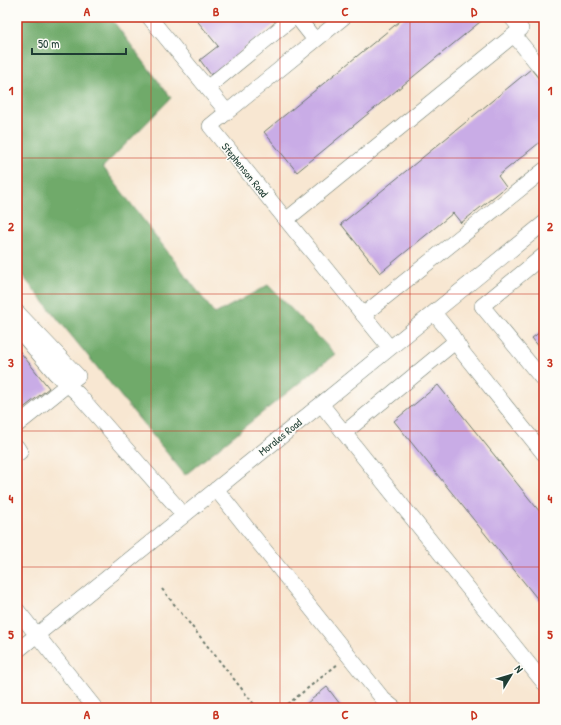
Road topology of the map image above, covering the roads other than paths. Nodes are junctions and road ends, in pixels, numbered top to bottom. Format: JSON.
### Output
{"nodes":[{"id":1,"x":149,"y":17,"type":"edge"},
{"id":2,"x":296,"y":17,"type":"edge"},
{"id":3,"x":344,"y":17,"type":"edge"},
{"id":4,"x":511,"y":17,"type":"edge"},
{"id":5,"x":514,"y":35,"type":"junction"},
{"id":6,"x":315,"y":40,"type":"junction"},
{"id":7,"x":544,"y":72,"type":"edge"},
{"id":8,"x":207,"y":88,"type":"junction"},
{"id":9,"x":227,"y":112,"type":"junction"},
{"id":10,"x":544,"y":170,"type":"edge"},
{"id":11,"x":286,"y":220,"type":"junction"},
{"id":12,"x":544,"y":223,"type":"edge"},
{"id":13,"x":544,"y":255,"type":"edge"},
{"id":14,"x":17,"y":312,"type":"edge"},
{"id":15,"x":434,"y":313,"type":"junction"},
{"id":16,"x":363,"y":315,"type":"junction"},
{"id":17,"x":17,"y":328,"type":"edge"},
{"id":18,"x":456,"y":341,"type":"junction"},
{"id":19,"x":390,"y":348,"type":"junction"},
{"id":20,"x":544,"y":381,"type":"edge"},
{"id":21,"x":67,"y":384,"type":"junction"},
{"id":22,"x":321,"y":404,"type":"junction"},
{"id":23,"x":17,"y":425,"type":"edge"},
{"id":24,"x":344,"y":433,"type":"junction"},
{"id":25,"x":17,"y":447,"type":"edge"},
{"id":26,"x":17,"y":454,"type":"edge"},
{"id":27,"x":544,"y":454,"type":"edge"},
{"id":28,"x":216,"y":489,"type":"junction"},
{"id":29,"x":184,"y":514,"type":"junction"},
{"id":30,"x":17,"y":610,"type":"edge"},
{"id":31,"x":37,"y":635,"type":"junction"},
{"id":32,"x":17,"y":652,"type":"edge"},
{"id":33,"x":544,"y":683,"type":"edge"},
{"id":34,"x":95,"y":708,"type":"edge"},
{"id":35,"x":394,"y":708,"type":"edge"}],
"edges":[{"from":1,"to":8,"type":"street"},
{"from":2,"to":6,"type":"street"},
{"from":2,"to":8,"type":"street"},
{"from":3,"to":6,"type":"street","name":"Stephenson Road"},
{"from":4,"to":5,"type":"street"},
{"from":5,"to":7,"type":"street"},
{"from":5,"to":11,"type":"street"},
{"from":6,"to":9,"type":"street","name":"Stephenson Road"},
{"from":8,"to":9,"type":"street"},
{"from":9,"to":11,"type":"street","name":"Stephenson Road"},
{"from":10,"to":16,"type":"street"},
{"from":11,"to":16,"type":"street","name":"Stephenson Road"},
{"from":12,"to":15,"type":"street","name":"Morales Road"},
{"from":13,"to":20,"type":"street"},
{"from":14,"to":21,"type":"street"},
{"from":15,"to":18,"type":"street"},
{"from":15,"to":19,"type":"street","name":"Morales Road"},
{"from":16,"to":19,"type":"street","name":"Stephenson Road"},
{"from":17,"to":21,"type":"street"},
{"from":18,"to":24,"type":"street"},
{"from":18,"to":27,"type":"street"},
{"from":19,"to":22,"type":"street","name":"Morales Road"},
{"from":21,"to":23,"type":"street"},
{"from":21,"to":29,"type":"street"},
{"from":22,"to":24,"type":"street"},
{"from":22,"to":28,"type":"street","name":"Morales Road"},
{"from":24,"to":33,"type":"street"},
{"from":25,"to":26,"type":"street"},
{"from":28,"to":29,"type":"street","name":"Morales Road"},
{"from":28,"to":35,"type":"street"},
{"from":29,"to":31,"type":"street","name":"Morales Road"},
{"from":30,"to":31,"type":"street"},
{"from":31,"to":32,"type":"street","name":"Morales Road"},
{"from":31,"to":34,"type":"street"}]}
